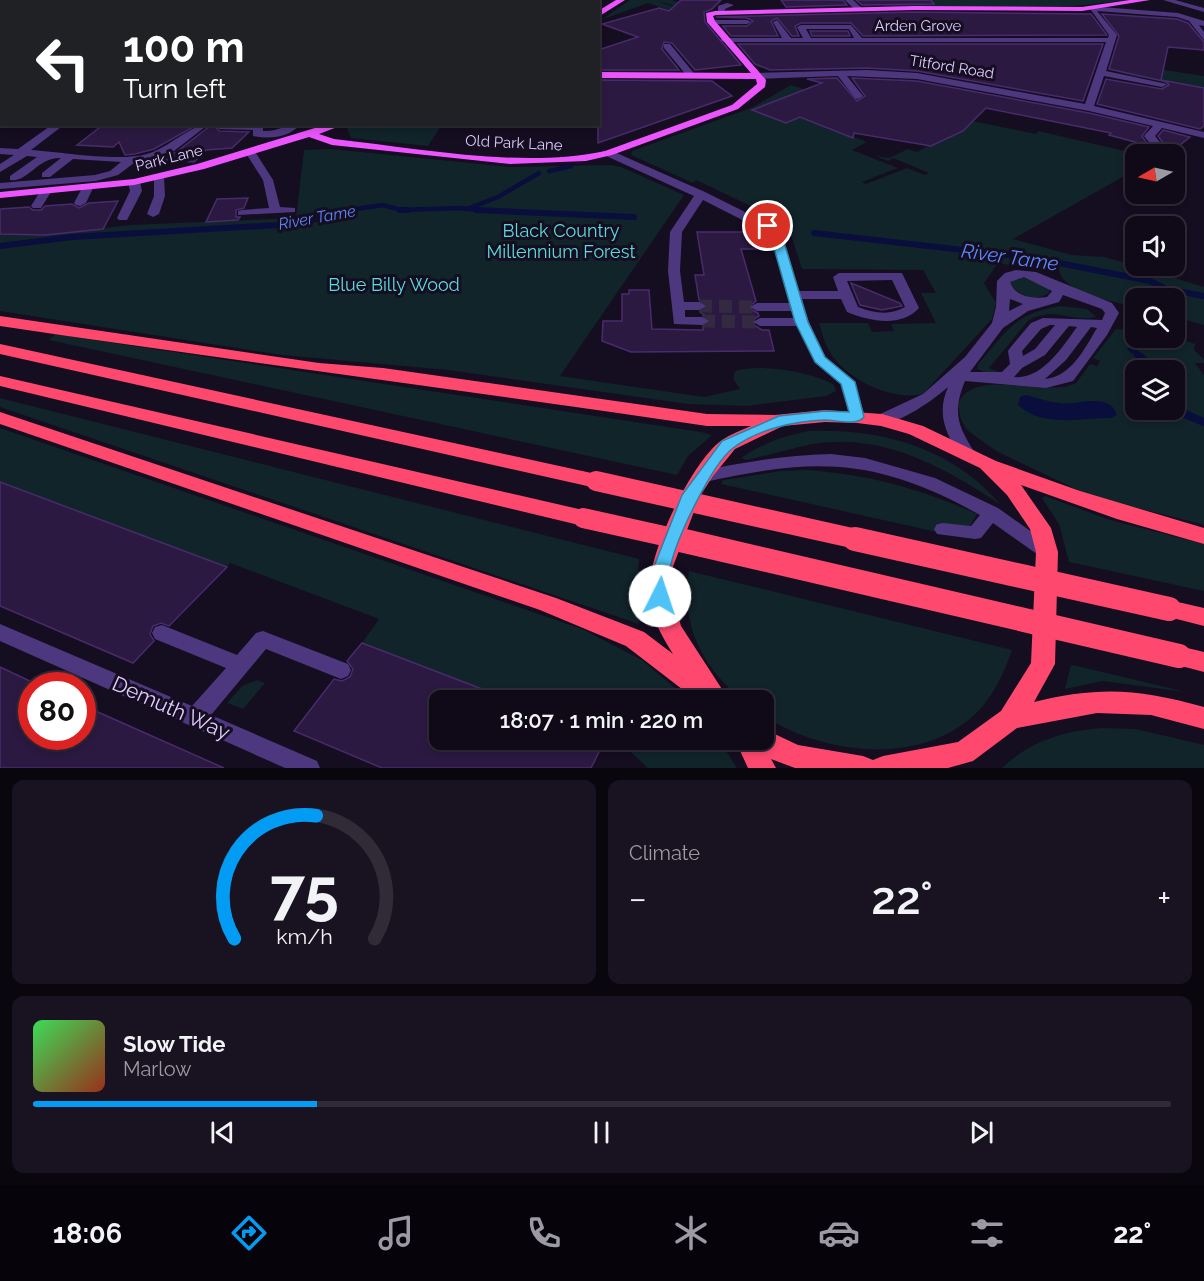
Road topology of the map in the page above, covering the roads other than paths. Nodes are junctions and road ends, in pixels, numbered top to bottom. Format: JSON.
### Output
{"nodes":[{"id":1,"x":621,"y":0,"type":"edge"},
{"id":2,"x":849,"y":0,"type":"edge"},
{"id":3,"x":1167,"y":0,"type":"edge"},
{"id":4,"x":1143,"y":1,"type":"edge"},
{"id":5,"x":730,"y":5,"type":"dead end"},
{"id":6,"x":1090,"y":8,"type":"junction"},
{"id":7,"x":859,"y":9,"type":"junction"},
{"id":8,"x":1204,"y":10,"type":"edge"},
{"id":9,"x":721,"y":12,"type":"junction"},
{"id":10,"x":600,"y":14,"type":"edge"},
{"id":11,"x":1191,"y":19,"type":"junction"},
{"id":12,"x":711,"y":22,"type":"junction"},
{"id":13,"x":747,"y":22,"type":"dead end"},
{"id":14,"x":777,"y":22,"type":"dead end"},
{"id":15,"x":1204,"y":24,"type":"edge"},
{"id":16,"x":851,"y":27,"type":"junction"},
{"id":17,"x":861,"y":27,"type":"dead end"},
{"id":18,"x":1204,"y":38,"type":"edge"},
{"id":19,"x":724,"y":40,"type":"junction"},
{"id":20,"x":788,"y":40,"type":"junction"},
{"id":21,"x":808,"y":40,"type":"junction"},
{"id":22,"x":860,"y":40,"type":"junction"},
{"id":23,"x":1113,"y":40,"type":"junction"},
{"id":24,"x":667,"y":50,"type":"dead end"},
{"id":25,"x":690,"y":74,"type":"junction"},
{"id":26,"x":841,"y":74,"type":"junction"},
{"id":27,"x":1091,"y":74,"type":"dead end"},
{"id":28,"x":1102,"y":74,"type":"junction"},
{"id":29,"x":600,"y":75,"type":"edge"},
{"id":30,"x":757,"y":76,"type":"junction"},
{"id":31,"x":1162,"y":84,"type":"dead end"},
{"id":32,"x":858,"y":96,"type":"dead end"},
{"id":33,"x":1089,"y":108,"type":"junction"},
{"id":34,"x":1161,"y":124,"type":"junction"},
{"id":35,"x":57,"y":126,"type":"edge"},
{"id":36,"x":203,"y":126,"type":"edge"},
{"id":37,"x":293,"y":126,"type":"edge"},
{"id":38,"x":334,"y":126,"type":"edge"},
{"id":39,"x":186,"y":127,"type":"dead end"},
{"id":40,"x":223,"y":127,"type":"dead end"},
{"id":41,"x":310,"y":134,"type":"junction"},
{"id":42,"x":269,"y":135,"type":"junction"},
{"id":43,"x":1204,"y":135,"type":"edge"},
{"id":44,"x":1156,"y":144,"type":"edge"},
{"id":45,"x":56,"y":149,"type":"junction"},
{"id":46,"x":245,"y":149,"type":"junction"},
{"id":47,"x":25,"y":150,"type":"junction"},
{"id":48,"x":0,"y":151,"type":"edge"},
{"id":49,"x":110,"y":151,"type":"dead end"},
{"id":50,"x":608,"y":153,"type":"junction"},
{"id":51,"x":70,"y":156,"type":"junction"},
{"id":52,"x":131,"y":160,"type":"junction"},
{"id":53,"x":0,"y":169,"type":"edge"},
{"id":54,"x":46,"y":176,"type":"dead end"},
{"id":55,"x":159,"y":177,"type":"junction"},
{"id":56,"x":14,"y":178,"type":"dead end"},
{"id":57,"x":134,"y":182,"type":"junction"},
{"id":58,"x":0,"y":186,"type":"edge"},
{"id":59,"x":87,"y":188,"type":"junction"},
{"id":60,"x":45,"y":192,"type":"junction"},
{"id":61,"x":695,"y":192,"type":"junction"},
{"id":62,"x":0,"y":195,"type":"edge"},
{"id":63,"x":80,"y":203,"type":"dead end"},
{"id":64,"x":37,"y":206,"type":"dead end"},
{"id":65,"x":291,"y":210,"type":"dead end"},
{"id":66,"x":275,"y":211,"type":"junction"},
{"id":67,"x":242,"y":213,"type":"dead end"},
{"id":68,"x":153,"y":214,"type":"dead end"},
{"id":69,"x":123,"y":218,"type":"dead end"},
{"id":70,"x":1003,"y":285,"type":"junction"},
{"id":71,"x":1057,"y":287,"type":"junction"},
{"id":72,"x":846,"y":295,"type":"junction"},
{"id":73,"x":1045,"y":302,"type":"junction"},
{"id":74,"x":797,"y":308,"type":"junction"},
{"id":75,"x":700,"y":310,"type":"tunnel mouth"},
{"id":76,"x":1110,"y":318,"type":"junction"},
{"id":77,"x":0,"y":321,"type":"edge"},
{"id":78,"x":1066,"y":321,"type":"junction"},
{"id":79,"x":1087,"y":323,"type":"junction"},
{"id":80,"x":998,"y":325,"type":"junction"},
{"id":81,"x":0,"y":349,"type":"edge"},
{"id":82,"x":972,"y":357,"type":"junction"},
{"id":83,"x":1017,"y":365,"type":"junction"},
{"id":84,"x":962,"y":377,"type":"junction"},
{"id":85,"x":996,"y":378,"type":"junction"},
{"id":86,"x":0,"y":381,"type":"edge"},
{"id":87,"x":1025,"y":382,"type":"junction"},
{"id":88,"x":857,"y":417,"type":"junction"},
{"id":89,"x":0,"y":418,"type":"edge"},
{"id":90,"x":779,"y":420,"type":"junction"},
{"id":91,"x":882,"y":420,"type":"junction"},
{"id":92,"x":968,"y":453,"type":"junction"},
{"id":93,"x":987,"y":463,"type":"junction"},
{"id":94,"x":701,"y":477,"type":"junction"},
{"id":95,"x":992,"y":512,"type":"junction"},
{"id":96,"x":943,"y":529,"type":"dead end"},
{"id":97,"x":1204,"y":536,"type":"edge"},
{"id":98,"x":1047,"y":552,"type":"junction"},
{"id":99,"x":1204,"y":616,"type":"edge"},
{"id":100,"x":0,"y":632,"type":"edge"},
{"id":101,"x":162,"y":633,"type":"dead end"},
{"id":102,"x":1204,"y":662,"type":"edge"},
{"id":103,"x":241,"y":664,"type":"junction"},
{"id":104,"x":341,"y":670,"type":"dead end"},
{"id":105,"x":703,"y":690,"type":"edge"},
{"id":106,"x":709,"y":690,"type":"edge"},
{"id":107,"x":195,"y":718,"type":"junction"},
{"id":108,"x":1204,"y":718,"type":"edge"},
{"id":109,"x":1010,"y":719,"type":"junction"},
{"id":110,"x":774,"y":747,"type":"edge"},
{"id":111,"x":753,"y":750,"type":"edge"},
{"id":112,"x":958,"y":760,"type":"edge"},
{"id":113,"x":309,"y":768,"type":"edge"},
{"id":114,"x":762,"y":768,"type":"edge"},
{"id":115,"x":863,"y":768,"type":"edge"},
{"id":116,"x":883,"y":768,"type":"edge"}],
"edges":[{"from":1,"to":10,"type":"main road"},
{"from":2,"to":7,"type":"street"},
{"from":3,"to":8,"type":"street"},
{"from":4,"to":6,"type":"main road"},
{"from":5,"to":9,"type":"street"},
{"from":6,"to":7,"type":"main road"},
{"from":6,"to":11,"type":"street"},
{"from":6,"to":23,"type":"street"},
{"from":7,"to":9,"type":"main road"},
{"from":9,"to":12,"type":"main road"},
{"from":11,"to":15,"type":"street"},
{"from":11,"to":18,"type":"street"},
{"from":12,"to":13,"type":"street"},
{"from":12,"to":19,"type":"main road"},
{"from":14,"to":20,"type":"street"},
{"from":16,"to":17,"type":"street"},
{"from":16,"to":21,"type":"street"},
{"from":16,"to":22,"type":"street"},
{"from":19,"to":20,"type":"street","name":"Arden Grove"},
{"from":19,"to":30,"type":"main road"},
{"from":20,"to":21,"type":"street","name":"Arden Grove"},
{"from":21,"to":22,"type":"street","name":"Arden Grove"},
{"from":22,"to":23,"type":"street","name":"Arden Grove"},
{"from":23,"to":28,"type":"street"},
{"from":24,"to":25,"type":"street"},
{"from":25,"to":29,"type":"main road","name":"Titford Road"},
{"from":25,"to":30,"type":"main road","name":"Titford Road"},
{"from":26,"to":30,"type":"street","name":"Titford Road"},
{"from":26,"to":32,"type":"street"},
{"from":26,"to":33,"type":"street","name":"Titford Road"},
{"from":27,"to":28,"type":"street"},
{"from":28,"to":31,"type":"street"},
{"from":28,"to":33,"type":"street"},
{"from":30,"to":50,"type":"main road","name":"Old Park Lane"},
{"from":33,"to":34,"type":"street","name":"Titford Road"},
{"from":34,"to":43,"type":"street","name":"Titford Road"},
{"from":34,"to":44,"type":"street"},
{"from":35,"to":47,"type":"street"},
{"from":36,"to":39,"type":"street"},
{"from":36,"to":52,"type":"street"},
{"from":37,"to":42,"type":"street"},
{"from":38,"to":41,"type":"main road","name":"Park Lane"},
{"from":40,"to":42,"type":"street"},
{"from":41,"to":46,"type":"main road","name":"Park Lane"},
{"from":41,"to":50,"type":"main road","name":"Old Park Lane"},
{"from":42,"to":46,"type":"street"},
{"from":45,"to":47,"type":"street"},
{"from":45,"to":49,"type":"street"},
{"from":45,"to":51,"type":"street"},
{"from":45,"to":56,"type":"street"},
{"from":46,"to":55,"type":"main road","name":"Park Lane"},
{"from":46,"to":66,"type":"street"},
{"from":47,"to":48,"type":"street"},
{"from":47,"to":53,"type":"street"},
{"from":50,"to":61,"type":"street"},
{"from":51,"to":52,"type":"street"},
{"from":51,"to":54,"type":"street"},
{"from":52,"to":58,"type":"street"},
{"from":55,"to":57,"type":"main road","name":"Park Lane"},
{"from":55,"to":68,"type":"street"},
{"from":57,"to":59,"type":"main road","name":"Park Lane"},
{"from":57,"to":69,"type":"street"},
{"from":59,"to":60,"type":"main road","name":"Park Lane"},
{"from":59,"to":63,"type":"street"},
{"from":60,"to":62,"type":"main road","name":"Park Lane"},
{"from":60,"to":64,"type":"street"},
{"from":61,"to":74,"type":"street"},
{"from":61,"to":75,"type":"street"},
{"from":65,"to":66,"type":"street"},
{"from":66,"to":67,"type":"street"},
{"from":70,"to":71,"type":"street"},
{"from":70,"to":73,"type":"street"},
{"from":70,"to":80,"type":"street"},
{"from":71,"to":73,"type":"street"},
{"from":71,"to":76,"type":"street"},
{"from":72,"to":72,"type":"street"},
{"from":72,"to":74,"type":"street"},
{"from":73,"to":76,"type":"street"},
{"from":73,"to":80,"type":"street"},
{"from":74,"to":74,"type":"street"},
{"from":74,"to":88,"type":"street"},
{"from":76,"to":79,"type":"street"},
{"from":76,"to":87,"type":"street"},
{"from":77,"to":90,"type":"highway"},
{"from":78,"to":79,"type":"street"},
{"from":78,"to":83,"type":"street"},
{"from":78,"to":83,"type":"street"},
{"from":79,"to":87,"type":"street"},
{"from":80,"to":82,"type":"street"},
{"from":81,"to":99,"type":"highway","bridge":true},
{"from":82,"to":84,"type":"street"},
{"from":82,"to":91,"type":"street"},
{"from":83,"to":85,"type":"street"},
{"from":84,"to":85,"type":"street"},
{"from":84,"to":92,"type":"street"},
{"from":85,"to":87,"type":"street"},
{"from":86,"to":102,"type":"highway","bridge":true},
{"from":88,"to":90,"type":"highway"},
{"from":88,"to":91,"type":"highway"},
{"from":89,"to":105,"type":"highway"},
{"from":90,"to":94,"type":"highway"},
{"from":91,"to":92,"type":"highway"},
{"from":92,"to":93,"type":"highway"},
{"from":93,"to":97,"type":"highway"},
{"from":93,"to":98,"type":"highway"},
{"from":94,"to":95,"type":"street"},
{"from":94,"to":106,"type":"highway"},
{"from":95,"to":96,"type":"street"},
{"from":95,"to":98,"type":"street"},
{"from":98,"to":109,"type":"highway"},
{"from":100,"to":107,"type":"street","name":"Demuth Way"},
{"from":101,"to":103,"type":"street"},
{"from":103,"to":104,"type":"street"},
{"from":103,"to":107,"type":"street"},
{"from":107,"to":113,"type":"street","name":"Demuth Way"},
{"from":108,"to":109,"type":"highway"},
{"from":109,"to":112,"type":"highway"},
{"from":110,"to":115,"type":"highway"},
{"from":111,"to":114,"type":"highway"},
{"from":112,"to":116,"type":"highway"}]}
